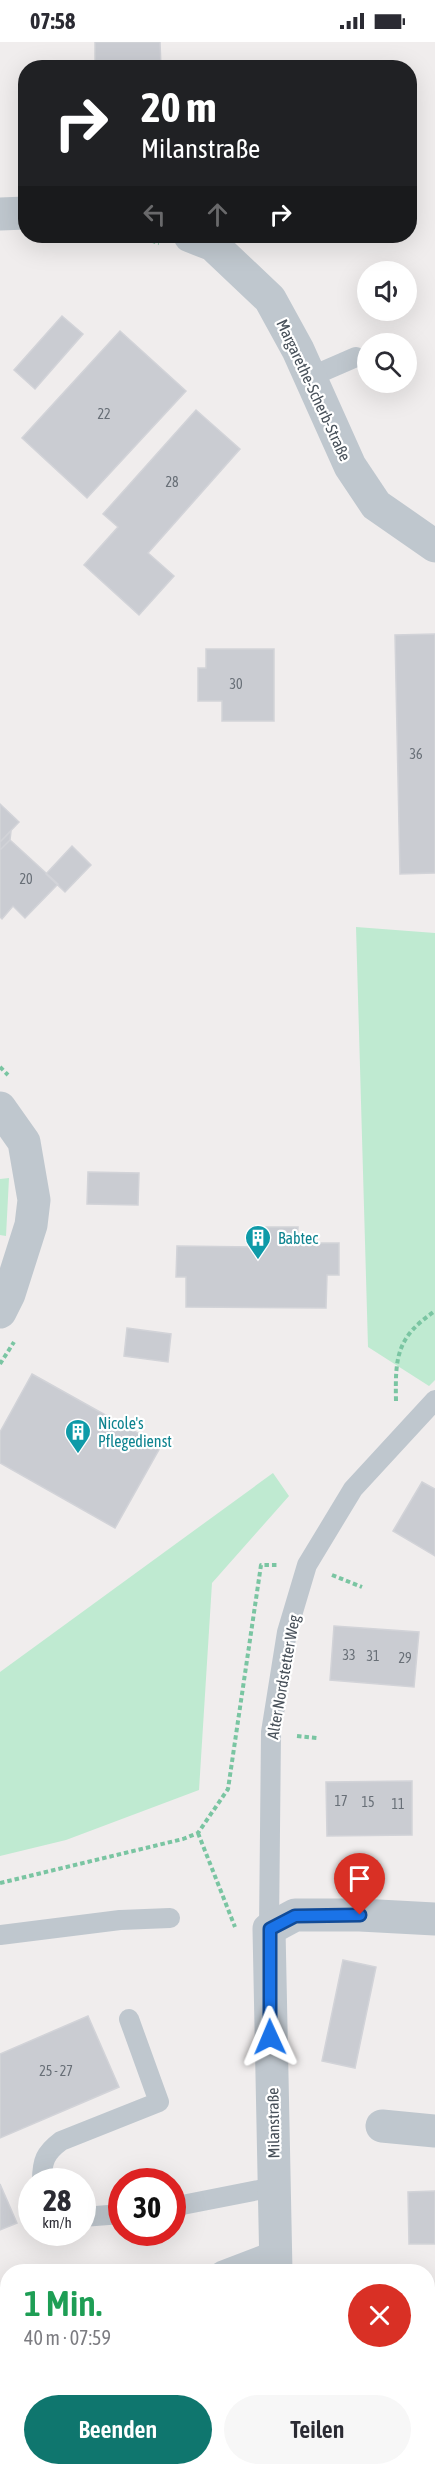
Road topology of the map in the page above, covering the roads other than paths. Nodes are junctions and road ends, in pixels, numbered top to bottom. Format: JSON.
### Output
{"nodes":[{"id":1,"x":18,"y":213,"type":"edge"},
{"id":2,"x":0,"y":214,"type":"edge"},
{"id":3,"x":208,"y":243,"type":"edge"},
{"id":4,"x":356,"y":357,"type":"dead end"},
{"id":5,"x":310,"y":377,"type":"junction"},
{"id":6,"x":435,"y":546,"type":"edge"},
{"id":7,"x":0,"y":1108,"type":"edge"},
{"id":8,"x":0,"y":1312,"type":"edge"},
{"id":9,"x":435,"y":1400,"type":"edge"},
{"id":10,"x":170,"y":1918,"type":"dead end"},
{"id":11,"x":435,"y":1919,"type":"edge"},
{"id":12,"x":270,"y":1929,"type":"junction"},
{"id":13,"x":0,"y":1935,"type":"edge"},
{"id":14,"x":129,"y":2019,"type":"dead end"},
{"id":15,"x":382,"y":2126,"type":"dead end"},
{"id":16,"x":435,"y":2131,"type":"edge"},
{"id":17,"x":42,"y":2168,"type":"edge"},
{"id":18,"x":274,"y":2187,"type":"junction"},
{"id":19,"x":186,"y":2203,"type":"edge"},
{"id":20,"x":276,"y":2260,"type":"edge"},
{"id":21,"x":256,"y":2264,"type":"edge"}],
"edges":[{"from":1,"to":2,"type":"street"},
{"from":3,"to":5,"type":"street","name":"Margarethe-Scherb-Straße"},
{"from":4,"to":5,"type":"lane"},
{"from":5,"to":6,"type":"street","name":"Margarethe-Scherb-Straße"},
{"from":7,"to":8,"type":"street"},
{"from":9,"to":12,"type":"lane","name":"Alter Nordstetter Weg"},
{"from":10,"to":13,"type":"lane"},
{"from":11,"to":12,"type":"street"},
{"from":12,"to":18,"type":"street","name":"Milanstraße"},
{"from":14,"to":17,"type":"lane"},
{"from":15,"to":16,"type":"street"},
{"from":18,"to":19,"type":"lane"},
{"from":18,"to":20,"type":"street","name":"Milanstraße"},
{"from":20,"to":21,"type":"lane"}]}
